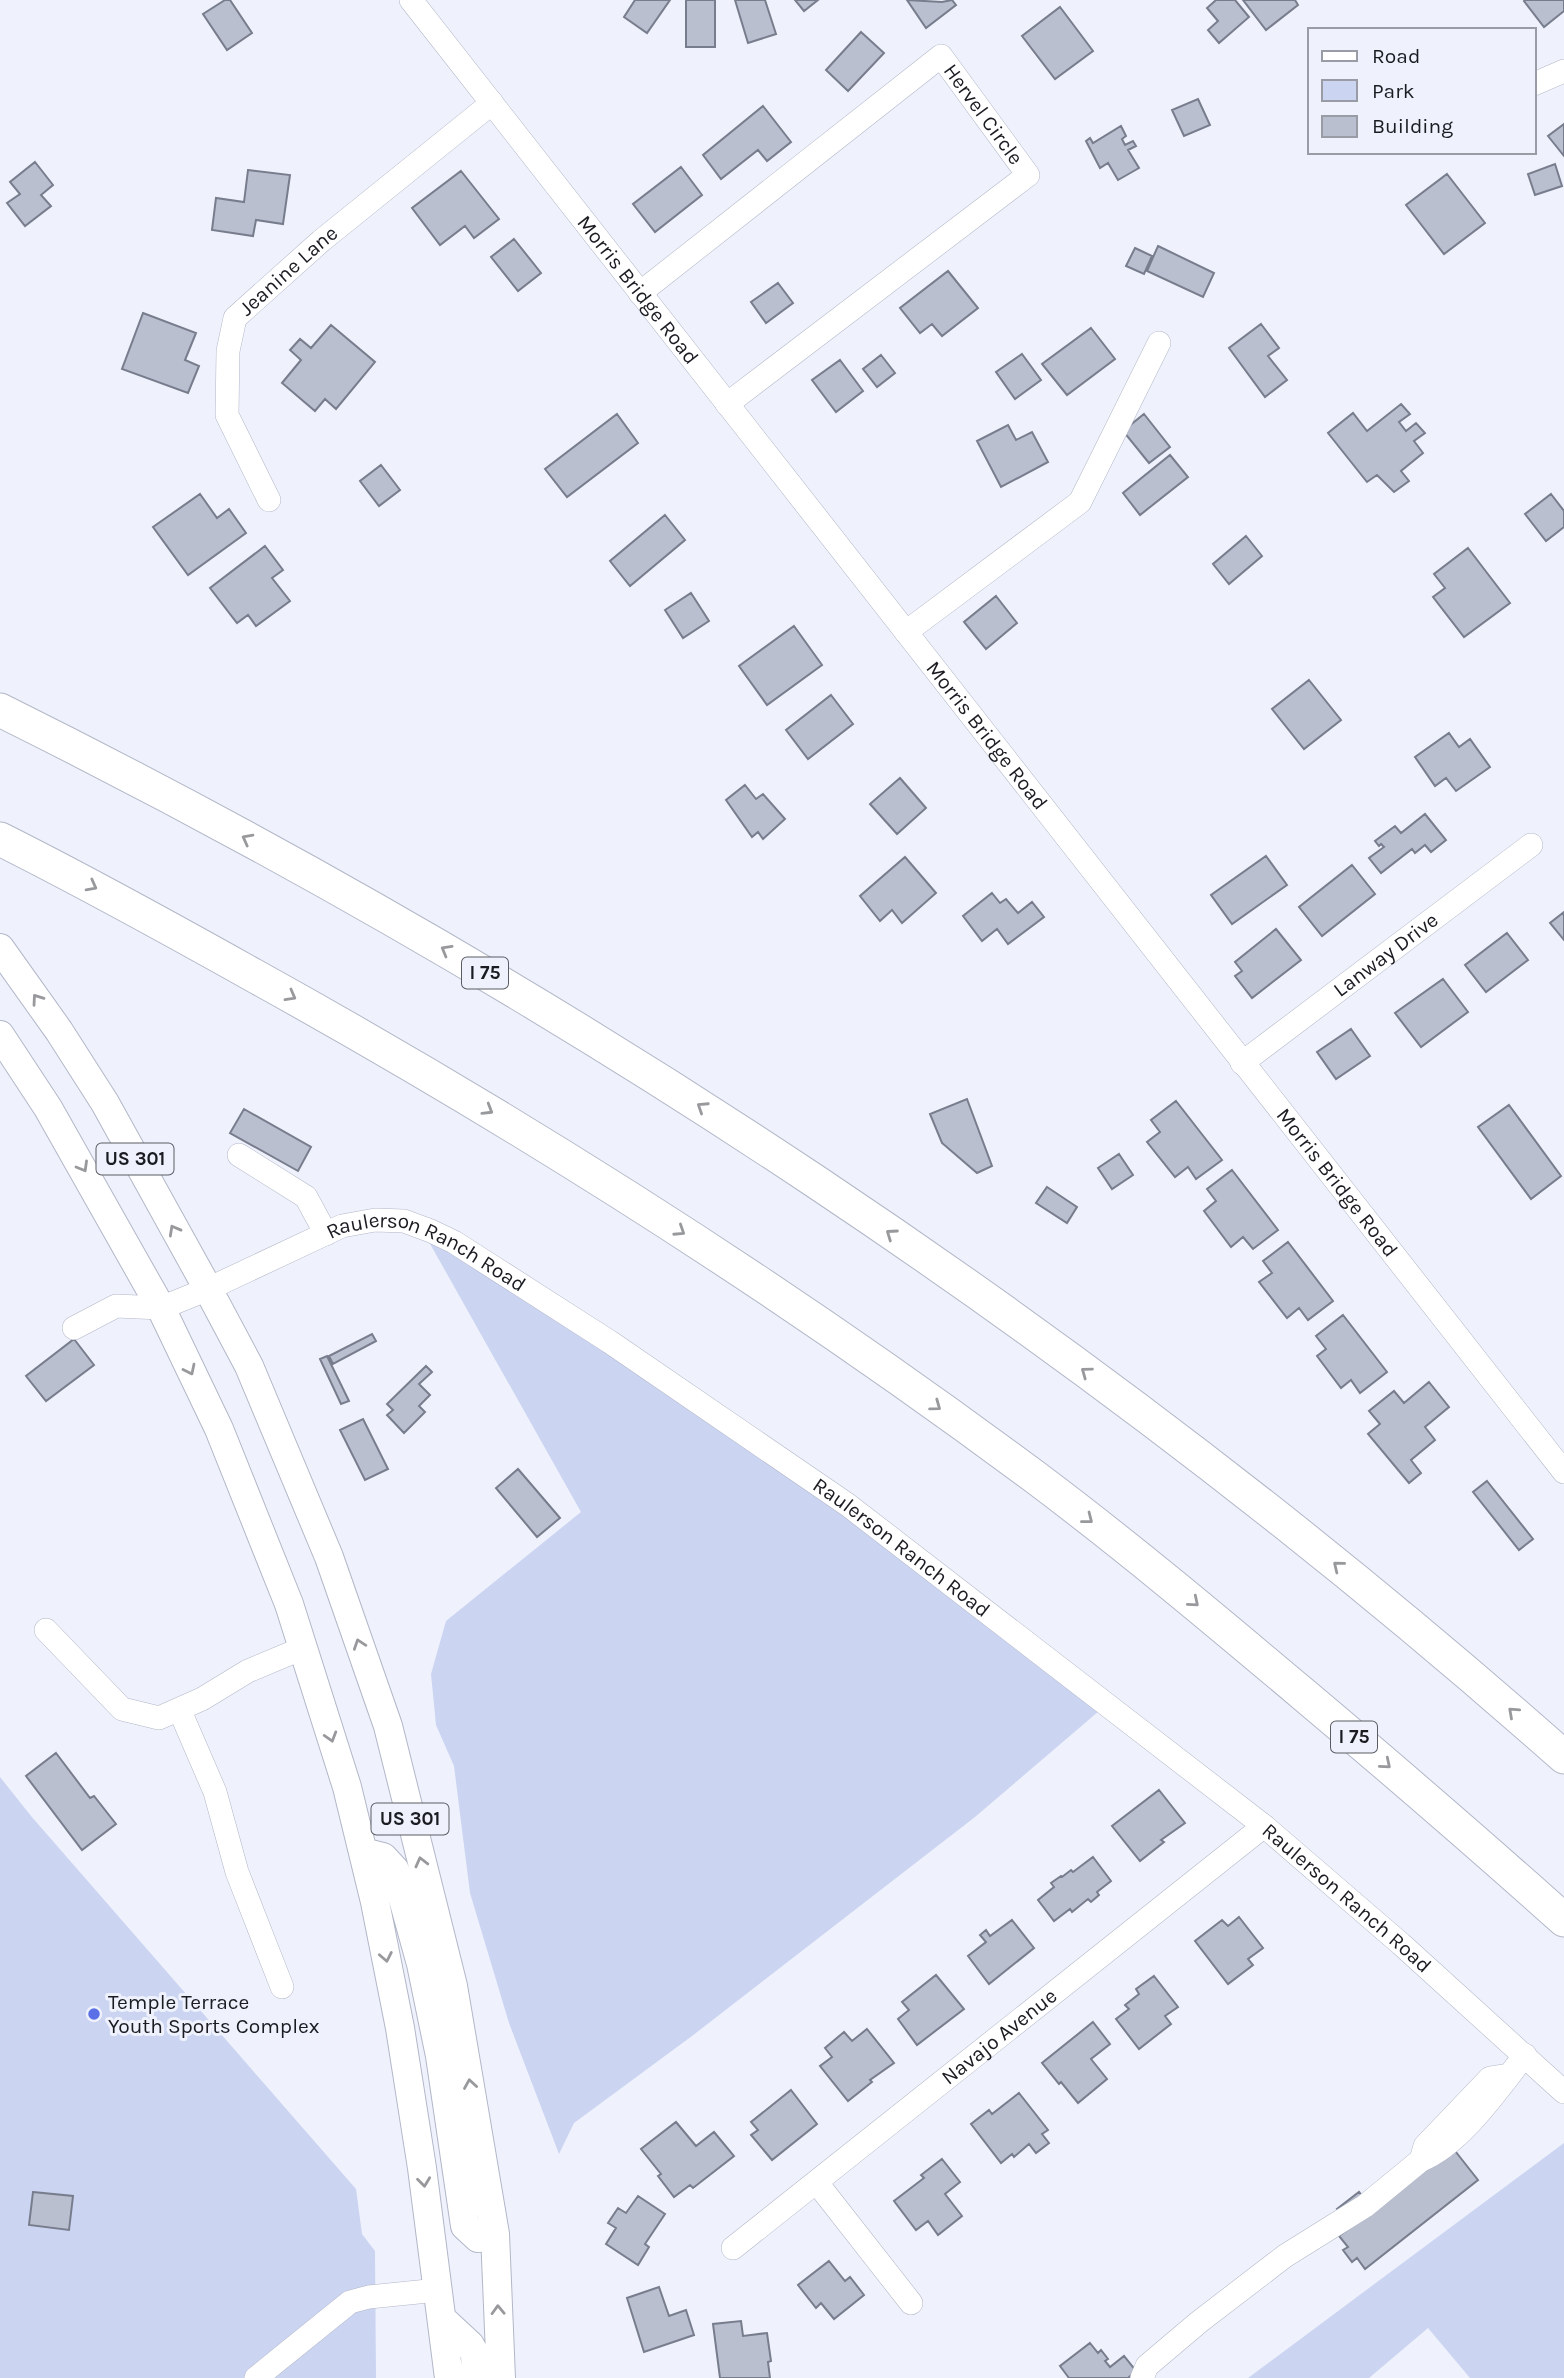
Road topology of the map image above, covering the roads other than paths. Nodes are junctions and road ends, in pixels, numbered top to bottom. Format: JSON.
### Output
{"nodes":[{"id":1,"x":411,"y":0,"type":"edge"},
{"id":2,"x":1564,"y":71,"type":"edge"},
{"id":3,"x":1536,"y":83,"type":"edge"},
{"id":4,"x":492,"y":103,"type":"junction"},
{"id":5,"x":640,"y":293,"type":"junction"},
{"id":6,"x":1159,"y":343,"type":"dead end"},
{"id":7,"x":727,"y":404,"type":"junction"},
{"id":8,"x":269,"y":500,"type":"dead end"},
{"id":9,"x":905,"y":632,"type":"junction"},
{"id":10,"x":0,"y":710,"type":"edge"},
{"id":11,"x":0,"y":839,"type":"edge"},
{"id":12,"x":1531,"y":845,"type":"dead end"},
{"id":13,"x":0,"y":948,"type":"edge"},
{"id":14,"x":0,"y":1035,"type":"edge"},
{"id":15,"x":1242,"y":1063,"type":"junction"},
{"id":16,"x":239,"y":1155,"type":"dead end"},
{"id":17,"x":326,"y":1234,"type":"junction"},
{"id":18,"x":208,"y":1289,"type":"junction"},
{"id":19,"x":161,"y":1308,"type":"junction"},
{"id":20,"x":74,"y":1328,"type":"dead end"},
{"id":21,"x":1564,"y":1472,"type":"edge"},
{"id":22,"x":46,"y":1630,"type":"dead end"},
{"id":23,"x":303,"y":1648,"type":"junction"},
{"id":24,"x":180,"y":1711,"type":"junction"},
{"id":25,"x":1564,"y":1757,"type":"edge"},
{"id":26,"x":1264,"y":1826,"type":"junction"},
{"id":27,"x":363,"y":1852,"type":"junction"},
{"id":28,"x":1564,"y":1920,"type":"edge"},
{"id":29,"x":282,"y":1987,"type":"dead end"},
{"id":30,"x":1525,"y":2055,"type":"junction"},
{"id":31,"x":1564,"y":2091,"type":"edge"},
{"id":32,"x":817,"y":2183,"type":"junction"},
{"id":33,"x":495,"y":2234,"type":"junction"},
{"id":34,"x":733,"y":2248,"type":"dead end"},
{"id":35,"x":438,"y":2290,"type":"junction"},
{"id":36,"x":911,"y":2303,"type":"dead end"},
{"id":37,"x":442,"y":2319,"type":"junction"},
{"id":38,"x":256,"y":2378,"type":"edge"},
{"id":39,"x":449,"y":2378,"type":"edge"},
{"id":40,"x":475,"y":2378,"type":"edge"},
{"id":41,"x":501,"y":2378,"type":"edge"},
{"id":42,"x":1142,"y":2378,"type":"edge"}],
"edges":[{"from":1,"to":4,"type":"street","name":"Morris Bridge Road"},
{"from":2,"to":3,"type":"street"},
{"from":4,"to":5,"type":"street","name":"Morris Bridge Road"},
{"from":4,"to":8,"type":"street","name":"Jeanine Lane"},
{"from":5,"to":7,"type":"street","name":"Morris Bridge Road"},
{"from":5,"to":7,"type":"street","name":"Hervel Circle"},
{"from":6,"to":9,"type":"street"},
{"from":7,"to":9,"type":"street","name":"Morris Bridge Road"},
{"from":9,"to":15,"type":"street","name":"Morris Bridge Road"},
{"from":25,"to":10,"type":"highway","number":"I 75","one_way":true},
{"from":11,"to":28,"type":"highway","number":"I 75","one_way":true},
{"from":12,"to":15,"type":"street","name":"Lanway Drive"},
{"from":18,"to":13,"type":"main road","number":"US 301","one_way":true},
{"from":14,"to":19,"type":"main road","number":"US 301","one_way":true},
{"from":15,"to":21,"type":"street","name":"Morris Bridge Road"},
{"from":16,"to":17,"type":"street"},
{"from":17,"to":18,"type":"street","name":"Raulerson Ranch Road"},
{"from":17,"to":26,"type":"street","name":"Raulerson Ranch Road"},
{"from":18,"to":19,"type":"street","name":"Raulerson Ranch Road"},
{"from":33,"to":18,"type":"main road","number":"US 301","one_way":true},
{"from":19,"to":20,"type":"street"},
{"from":19,"to":23,"type":"main road","number":"US 301","one_way":true},
{"from":22,"to":24,"type":"street"},
{"from":23,"to":24,"type":"street"},
{"from":23,"to":27,"type":"main road","number":"US 301","one_way":true},
{"from":24,"to":29,"type":"street"},
{"from":26,"to":30,"type":"street","name":"Raulerson Ranch Road"},
{"from":26,"to":32,"type":"street","name":"Navajo Avenue"},
{"from":27,"to":33,"type":"main road"},
{"from":27,"to":35,"type":"main road","number":"US 301","one_way":true},
{"from":30,"to":31,"type":"street","name":"Raulerson Ranch Road"},
{"from":30,"to":42,"type":"street"},
{"from":32,"to":34,"type":"street","name":"Navajo Avenue"},
{"from":32,"to":36,"type":"street"},
{"from":41,"to":33,"type":"main road","number":"US 301","one_way":true},
{"from":35,"to":37,"type":"main road","number":"US 301"},
{"from":35,"to":38,"type":"street"},
{"from":37,"to":39,"type":"main road","number":"US 301"},
{"from":37,"to":40,"type":"main road"}]}
